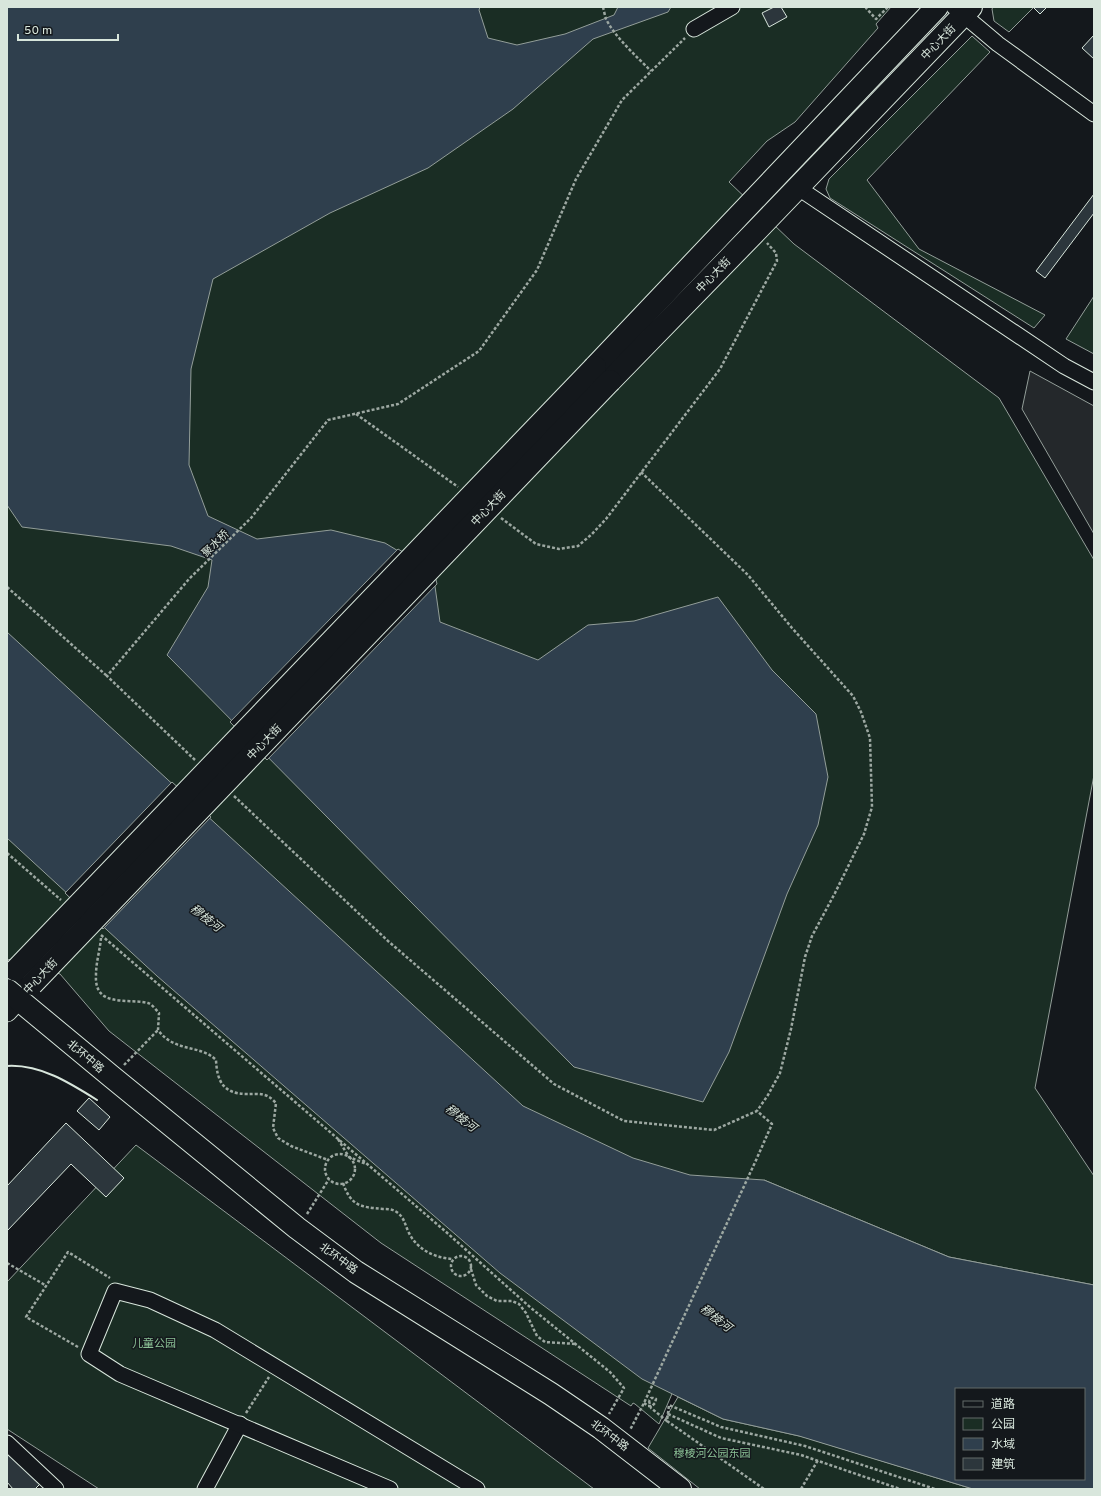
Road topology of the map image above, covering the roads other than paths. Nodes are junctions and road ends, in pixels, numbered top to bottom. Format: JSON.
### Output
{"nodes":[{"id":1,"x":732,"y":7,"type":"edge"},
{"id":2,"x":949,"y":9,"type":"edge"},
{"id":3,"x":694,"y":29,"type":"road end"},
{"id":4,"x":1094,"y":114,"type":"edge"},
{"id":5,"x":797,"y":187,"type":"junction"},
{"id":6,"x":602,"y":374,"type":"junction"},
{"id":7,"x":1094,"y":382,"type":"edge"},
{"id":8,"x":12,"y":975,"type":"edge"},
{"id":9,"x":16,"y":996,"type":"edge"},
{"id":10,"x":240,"y":1424,"type":"junction"},
{"id":11,"x":7,"y":1443,"type":"edge"},
{"id":12,"x":56,"y":1489,"type":"edge"},
{"id":13,"x":205,"y":1489,"type":"edge"},
{"id":14,"x":390,"y":1489,"type":"edge"},
{"id":15,"x":477,"y":1489,"type":"edge"},
{"id":16,"x":659,"y":1489,"type":"edge"},
{"id":17,"x":680,"y":1489,"type":"edge"}],
"edges":[{"from":1,"to":3,"type":"street"},
{"from":2,"to":4,"type":"street"},
{"from":2,"to":5,"type":"highway","name":"中心大街"},
{"from":2,"to":6,"type":"highway","name":"中心大街"},
{"from":5,"to":6,"type":"highway","name":"中心大街"},
{"from":5,"to":7,"type":"street"},
{"from":6,"to":8,"type":"highway","name":"中心大街","bridge":true},
{"from":6,"to":9,"type":"highway","name":"中心大街","bridge":true},
{"from":9,"to":16,"type":"highway","name":"北环中路"},
{"from":9,"to":17,"type":"highway","name":"北环中路"},
{"from":10,"to":13,"type":"street"},
{"from":10,"to":14,"type":"street"},
{"from":10,"to":15,"type":"street"},
{"from":11,"to":12,"type":"street"}]}
